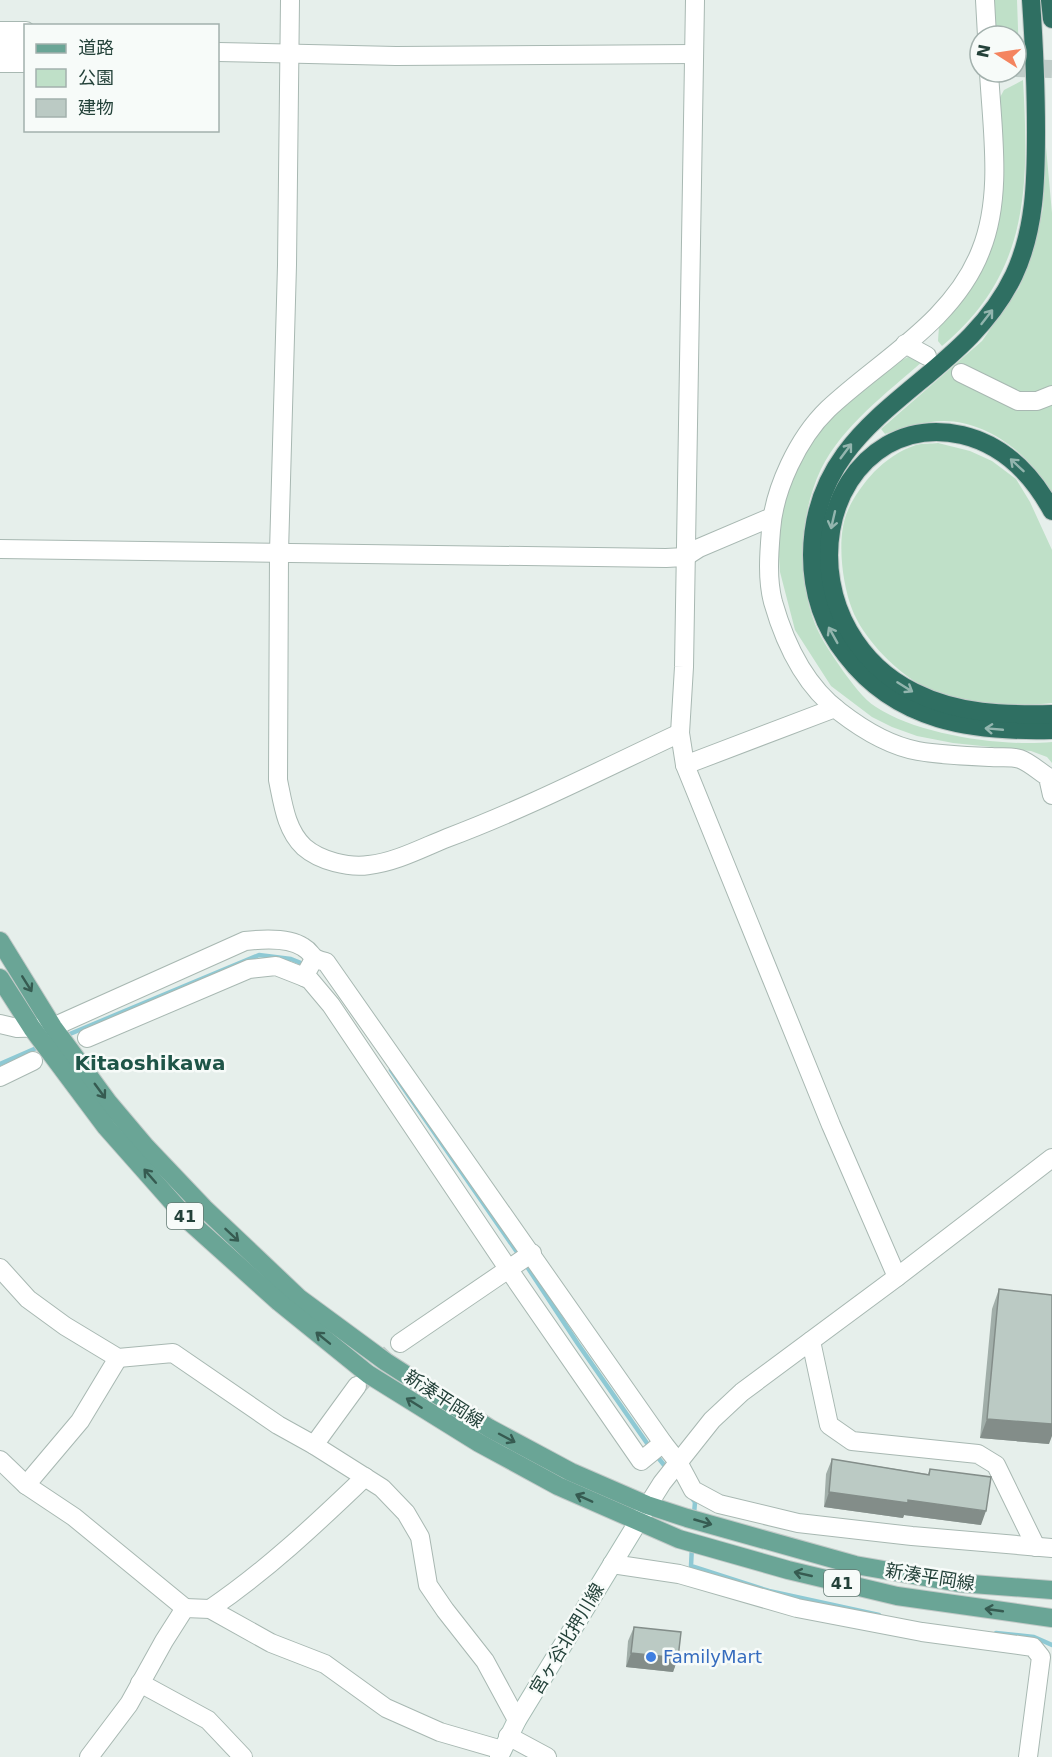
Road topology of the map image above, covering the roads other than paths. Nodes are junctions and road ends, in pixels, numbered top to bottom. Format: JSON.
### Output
{"nodes":[{"id":1,"x":290,"y":0,"type":"edge"},
{"id":2,"x":695,"y":0,"type":"edge"},
{"id":3,"x":985,"y":0,"type":"edge"},
{"id":4,"x":1031,"y":0,"type":"edge"},
{"id":5,"x":1050,"y":0,"type":"edge"},
{"id":6,"x":1052,"y":19,"type":"edge"},
{"id":7,"x":986,"y":24,"type":"edge"},
{"id":8,"x":0,"y":31,"type":"edge"},
{"id":9,"x":24,"y":32,"type":"edge"},
{"id":10,"x":0,"y":48,"type":"edge"},
{"id":11,"x":24,"y":48,"type":"edge"},
{"id":12,"x":219,"y":52,"type":"edge"},
{"id":13,"x":288,"y":54,"type":"junction"},
{"id":14,"x":694,"y":54,"type":"junction"},
{"id":15,"x":0,"y":63,"type":"edge"},
{"id":16,"x":24,"y":63,"type":"edge"},
{"id":17,"x":990,"y":84,"type":"edge"},
{"id":18,"x":905,"y":344,"type":"junction"},
{"id":19,"x":927,"y":356,"type":"dead end"},
{"id":20,"x":962,"y":373,"type":"dead end"},
{"id":21,"x":1052,"y":395,"type":"edge"},
{"id":22,"x":1052,"y":511,"type":"edge"},
{"id":23,"x":772,"y":517,"type":"junction"},
{"id":24,"x":0,"y":549,"type":"edge"},
{"id":25,"x":279,"y":552,"type":"junction"},
{"id":26,"x":686,"y":557,"type":"junction"},
{"id":27,"x":835,"y":708,"type":"junction"},
{"id":28,"x":1052,"y":714,"type":"edge"},
{"id":29,"x":1052,"y":730,"type":"edge"},
{"id":30,"x":680,"y":733,"type":"junction"},
{"id":31,"x":685,"y":765,"type":"junction"},
{"id":32,"x":1052,"y":795,"type":"edge"},
{"id":33,"x":0,"y":941,"type":"edge"},
{"id":34,"x":314,"y":959,"type":"junction"},
{"id":35,"x":304,"y":977,"type":"junction"},
{"id":36,"x":0,"y":978,"type":"edge"},
{"id":37,"x":0,"y":1024,"type":"edge"},
{"id":38,"x":53,"y":1027,"type":"junction"},
{"id":39,"x":32,"y":1028,"type":"junction"},
{"id":40,"x":87,"y":1038,"type":"dead end"},
{"id":41,"x":33,"y":1061,"type":"dead end"},
{"id":42,"x":0,"y":1077,"type":"edge"},
{"id":43,"x":1052,"y":1158,"type":"edge"},
{"id":44,"x":532,"y":1253,"type":"junction"},
{"id":45,"x":0,"y":1268,"type":"edge"},
{"id":46,"x":509,"y":1270,"type":"junction"},
{"id":47,"x":897,"y":1277,"type":"junction"},
{"id":48,"x":812,"y":1341,"type":"junction"},
{"id":49,"x":400,"y":1343,"type":"tunnel mouth"},
{"id":50,"x":118,"y":1358,"type":"junction"},
{"id":51,"x":357,"y":1386,"type":"tunnel mouth"},
{"id":52,"x":661,"y":1444,"type":"junction"},
{"id":53,"x":314,"y":1445,"type":"junction"},
{"id":54,"x":0,"y":1460,"type":"edge"},
{"id":55,"x":678,"y":1462,"type":"junction"},
{"id":56,"x":365,"y":1477,"type":"junction"},
{"id":57,"x":26,"y":1485,"type":"junction"},
{"id":58,"x":647,"y":1505,"type":"junction"},
{"id":59,"x":638,"y":1522,"type":"junction"},
{"id":60,"x":1044,"y":1547,"type":"edge"},
{"id":61,"x":612,"y":1564,"type":"junction"},
{"id":62,"x":1052,"y":1590,"type":"edge"},
{"id":63,"x":186,"y":1608,"type":"junction"},
{"id":64,"x":210,"y":1609,"type":"junction"},
{"id":65,"x":1052,"y":1618,"type":"edge"},
{"id":66,"x":1047,"y":1658,"type":"edge"},
{"id":67,"x":140,"y":1683,"type":"junction"},
{"id":68,"x":517,"y":1720,"type":"junction"},
{"id":69,"x":503,"y":1748,"type":"edge"},
{"id":70,"x":89,"y":1757,"type":"edge"},
{"id":71,"x":243,"y":1757,"type":"edge"},
{"id":72,"x":547,"y":1757,"type":"edge"},
{"id":73,"x":1028,"y":1757,"type":"edge"}],
"edges":[{"from":1,"to":13,"type":"street"},
{"from":2,"to":14,"type":"street"},
{"from":3,"to":7,"type":"street"},
{"from":29,"to":4,"type":"highway","one_way":true},
{"from":5,"to":6,"type":"highway"},
{"from":8,"to":9,"type":"street"},
{"from":10,"to":11,"type":"street"},
{"from":12,"to":13,"type":"street"},
{"from":13,"to":14,"type":"street"},
{"from":13,"to":25,"type":"street"},
{"from":14,"to":26,"type":"street"},
{"from":15,"to":16,"type":"street"},
{"from":17,"to":18,"type":"street"},
{"from":18,"to":19,"type":"street"},
{"from":18,"to":23,"type":"street"},
{"from":20,"to":21,"type":"street"},
{"from":22,"to":28,"type":"highway","one_way":true},
{"from":23,"to":26,"type":"street"},
{"from":23,"to":27,"type":"street"},
{"from":24,"to":25,"type":"street"},
{"from":25,"to":26,"type":"street"},
{"from":25,"to":30,"type":"street"},
{"from":26,"to":30,"type":"street"},
{"from":27,"to":31,"type":"street"},
{"from":27,"to":32,"type":"street"},
{"from":30,"to":31,"type":"street"},
{"from":31,"to":47,"type":"street"},
{"from":33,"to":38,"type":"main road","name":"新湊平岡線","number":"41","one_way":true},
{"from":34,"to":35,"type":"street"},
{"from":34,"to":38,"type":"street"},
{"from":34,"to":44,"type":"street"},
{"from":35,"to":40,"type":"street"},
{"from":35,"to":46,"type":"street"},
{"from":36,"to":39,"type":"main road","name":"新湊平岡線","number":"41"},
{"from":37,"to":39,"type":"street"},
{"from":38,"to":39,"type":"street"},
{"from":38,"to":58,"type":"main road","name":"新湊平岡線","number":"41","one_way":true},
{"from":59,"to":39,"type":"main road","name":"新湊平岡線","number":"41","one_way":true},
{"from":41,"to":42,"type":"street"},
{"from":43,"to":47,"type":"street","name":"宮ヶ谷北押川線"},
{"from":44,"to":46,"type":"street"},
{"from":44,"to":52,"type":"street"},
{"from":45,"to":50,"type":"street"},
{"from":46,"to":49,"type":"street"},
{"from":46,"to":52,"type":"street"},
{"from":47,"to":48,"type":"street","name":"宮ヶ谷北押川線"},
{"from":48,"to":55,"type":"street","name":"宮ヶ谷北押川線"},
{"from":48,"to":60,"type":"street"},
{"from":50,"to":53,"type":"street"},
{"from":50,"to":57,"type":"street"},
{"from":51,"to":53,"type":"street"},
{"from":52,"to":55,"type":"street"},
{"from":53,"to":56,"type":"street"},
{"from":54,"to":57,"type":"street"},
{"from":55,"to":58,"type":"street","name":"宮ヶ谷北押川線"},
{"from":55,"to":60,"type":"street"},
{"from":56,"to":64,"type":"street"},
{"from":56,"to":68,"type":"street"},
{"from":57,"to":63,"type":"street"},
{"from":58,"to":59,"type":"street","name":"宮ヶ谷北押川線"},
{"from":58,"to":62,"type":"main road","name":"新湊平岡線","number":"41","one_way":true},
{"from":59,"to":61,"type":"street","name":"宮ヶ谷北押川線"},
{"from":65,"to":59,"type":"main road","name":"新湊平岡線","number":"41","one_way":true},
{"from":61,"to":66,"type":"street"},
{"from":61,"to":68,"type":"street","name":"宮ヶ谷北押川線"},
{"from":63,"to":64,"type":"street"},
{"from":63,"to":67,"type":"street"},
{"from":64,"to":69,"type":"street"},
{"from":66,"to":73,"type":"street"},
{"from":67,"to":70,"type":"street"},
{"from":67,"to":71,"type":"street"},
{"from":68,"to":69,"type":"street","name":"宮ヶ谷北押川線"},
{"from":69,"to":72,"type":"street"}]}
